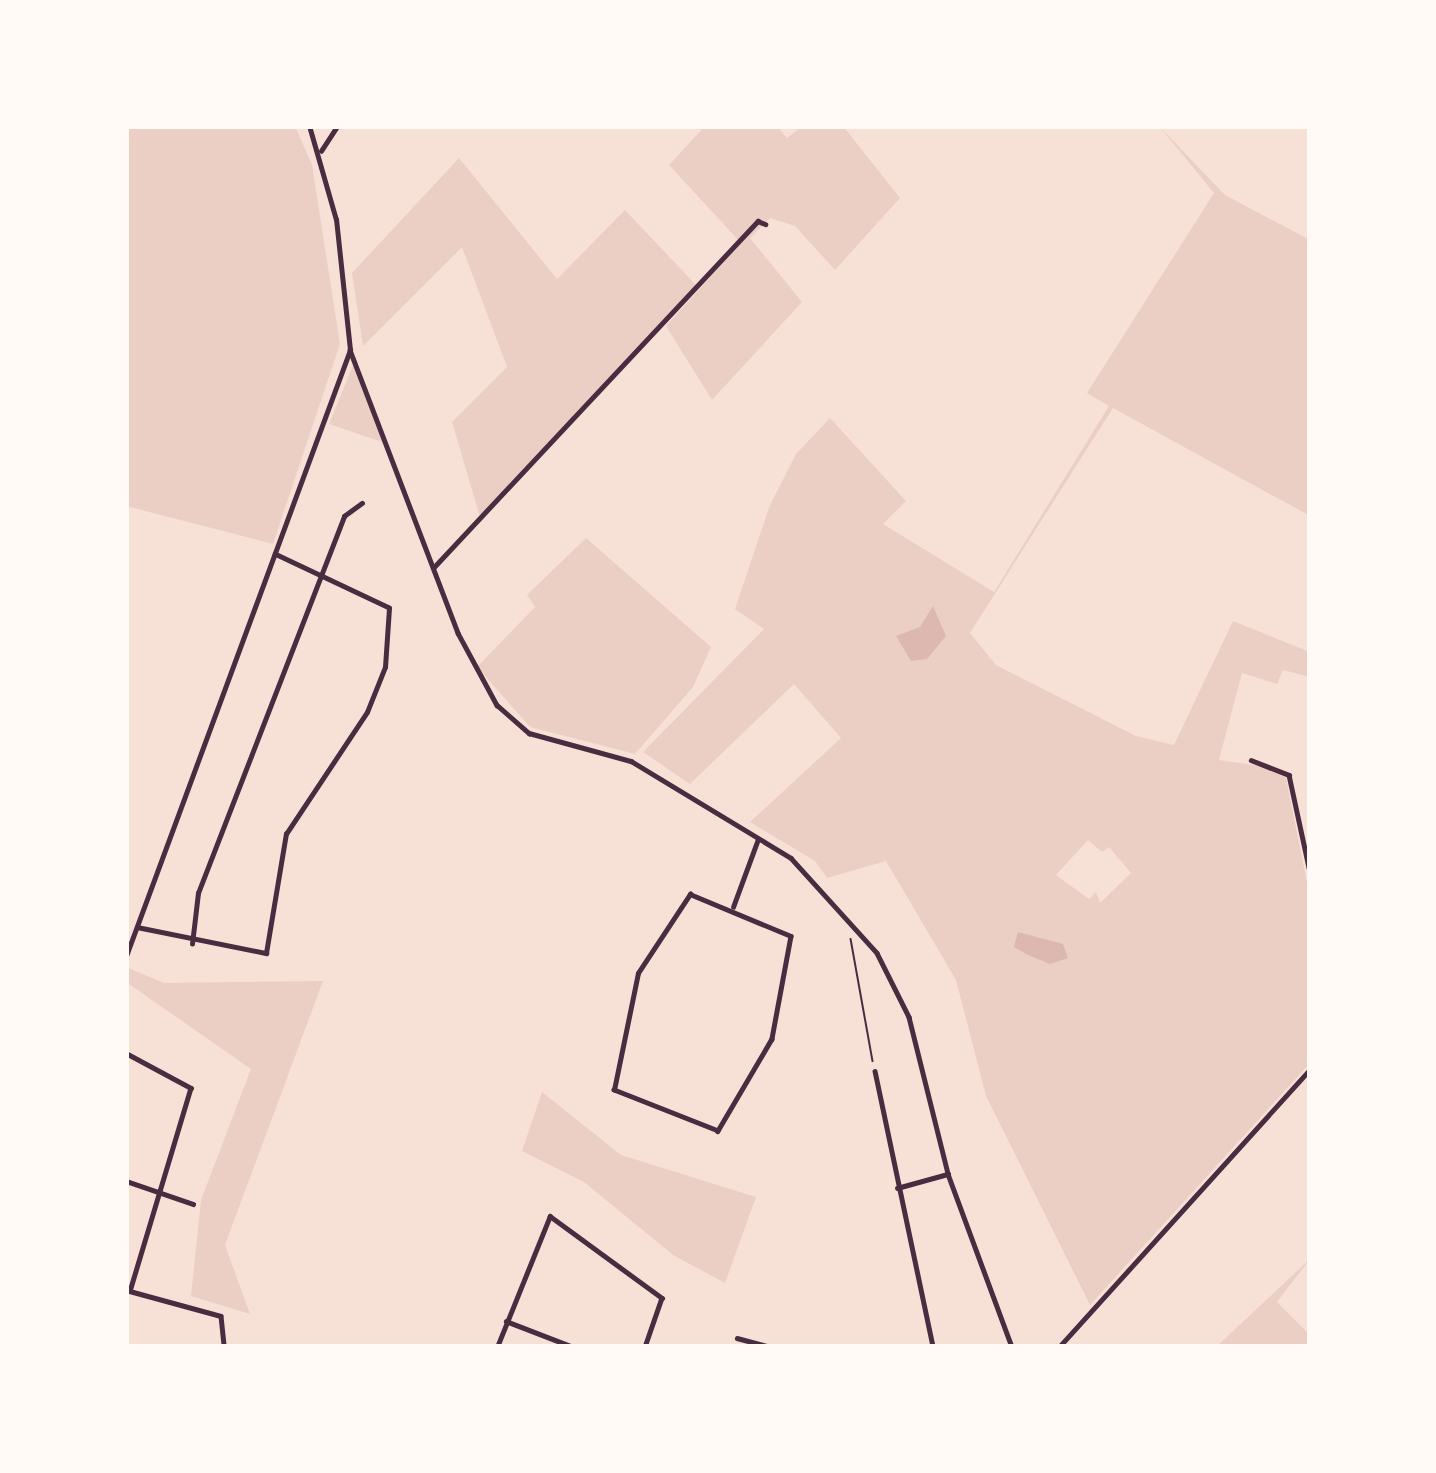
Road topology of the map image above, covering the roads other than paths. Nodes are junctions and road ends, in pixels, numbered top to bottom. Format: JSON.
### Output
{"nodes":[{"id":1,"x":309,"y":126,"type":"edge"},
{"id":2,"x":338,"y":126,"type":"edge"},
{"id":3,"x":321,"y":151,"type":"junction"},
{"id":4,"x":765,"y":224,"type":"dead end"},
{"id":5,"x":350,"y":350,"type":"junction"},
{"id":6,"x":362,"y":502,"type":"dead end"},
{"id":7,"x":275,"y":554,"type":"junction"},
{"id":8,"x":434,"y":567,"type":"junction"},
{"id":9,"x":323,"y":574,"type":"junction"},
{"id":10,"x":1251,"y":760,"type":"dead end"},
{"id":11,"x":758,"y":839,"type":"junction"},
{"id":12,"x":1310,"y":872,"type":"edge"},
{"id":13,"x":732,"y":909,"type":"junction"},
{"id":14,"x":137,"y":927,"type":"junction"},
{"id":15,"x":192,"y":944,"type":"junction"},
{"id":16,"x":126,"y":956,"type":"edge"},
{"id":17,"x":126,"y":1053,"type":"edge"},
{"id":18,"x":1310,"y":1069,"type":"edge"},
{"id":19,"x":875,"y":1071,"type":"road end"},
{"id":20,"x":948,"y":1174,"type":"junction"},
{"id":21,"x":126,"y":1181,"type":"edge"},
{"id":22,"x":897,"y":1187,"type":"junction"},
{"id":23,"x":157,"y":1192,"type":"junction"},
{"id":24,"x":193,"y":1204,"type":"dead end"},
{"id":25,"x":128,"y":1290,"type":"edge"},
{"id":26,"x":506,"y":1321,"type":"junction"},
{"id":27,"x":737,"y":1339,"type":"dead end"},
{"id":28,"x":224,"y":1347,"type":"edge"},
{"id":29,"x":497,"y":1347,"type":"edge"},
{"id":30,"x":573,"y":1347,"type":"edge"},
{"id":31,"x":645,"y":1347,"type":"edge"},
{"id":32,"x":770,"y":1347,"type":"edge"},
{"id":33,"x":933,"y":1347,"type":"edge"},
{"id":34,"x":1012,"y":1347,"type":"edge"},
{"id":35,"x":1058,"y":1347,"type":"edge"}],
"edges":[{"from":1,"to":3,"type":"street"},
{"from":2,"to":3,"type":"street"},
{"from":3,"to":5,"type":"street"},
{"from":4,"to":8,"type":"street"},
{"from":5,"to":7,"type":"street"},
{"from":5,"to":8,"type":"street"},
{"from":6,"to":9,"type":"street"},
{"from":7,"to":9,"type":"street"},
{"from":7,"to":14,"type":"street"},
{"from":8,"to":11,"type":"street"},
{"from":9,"to":15,"type":"street"},
{"from":9,"to":15,"type":"street"},
{"from":10,"to":12,"type":"street"},
{"from":11,"to":13,"type":"street"},
{"from":11,"to":20,"type":"street"},
{"from":13,"to":13,"type":"street"},
{"from":14,"to":15,"type":"street"},
{"from":14,"to":16,"type":"street"},
{"from":17,"to":23,"type":"street"},
{"from":18,"to":35,"type":"street"},
{"from":19,"to":22,"type":"street"},
{"from":20,"to":22,"type":"street"},
{"from":20,"to":34,"type":"street"},
{"from":21,"to":23,"type":"street"},
{"from":22,"to":33,"type":"street"},
{"from":23,"to":24,"type":"street"},
{"from":23,"to":25,"type":"street"},
{"from":25,"to":28,"type":"street"},
{"from":26,"to":29,"type":"street"},
{"from":26,"to":30,"type":"street"},
{"from":26,"to":31,"type":"street"},
{"from":27,"to":32,"type":"street"}]}
